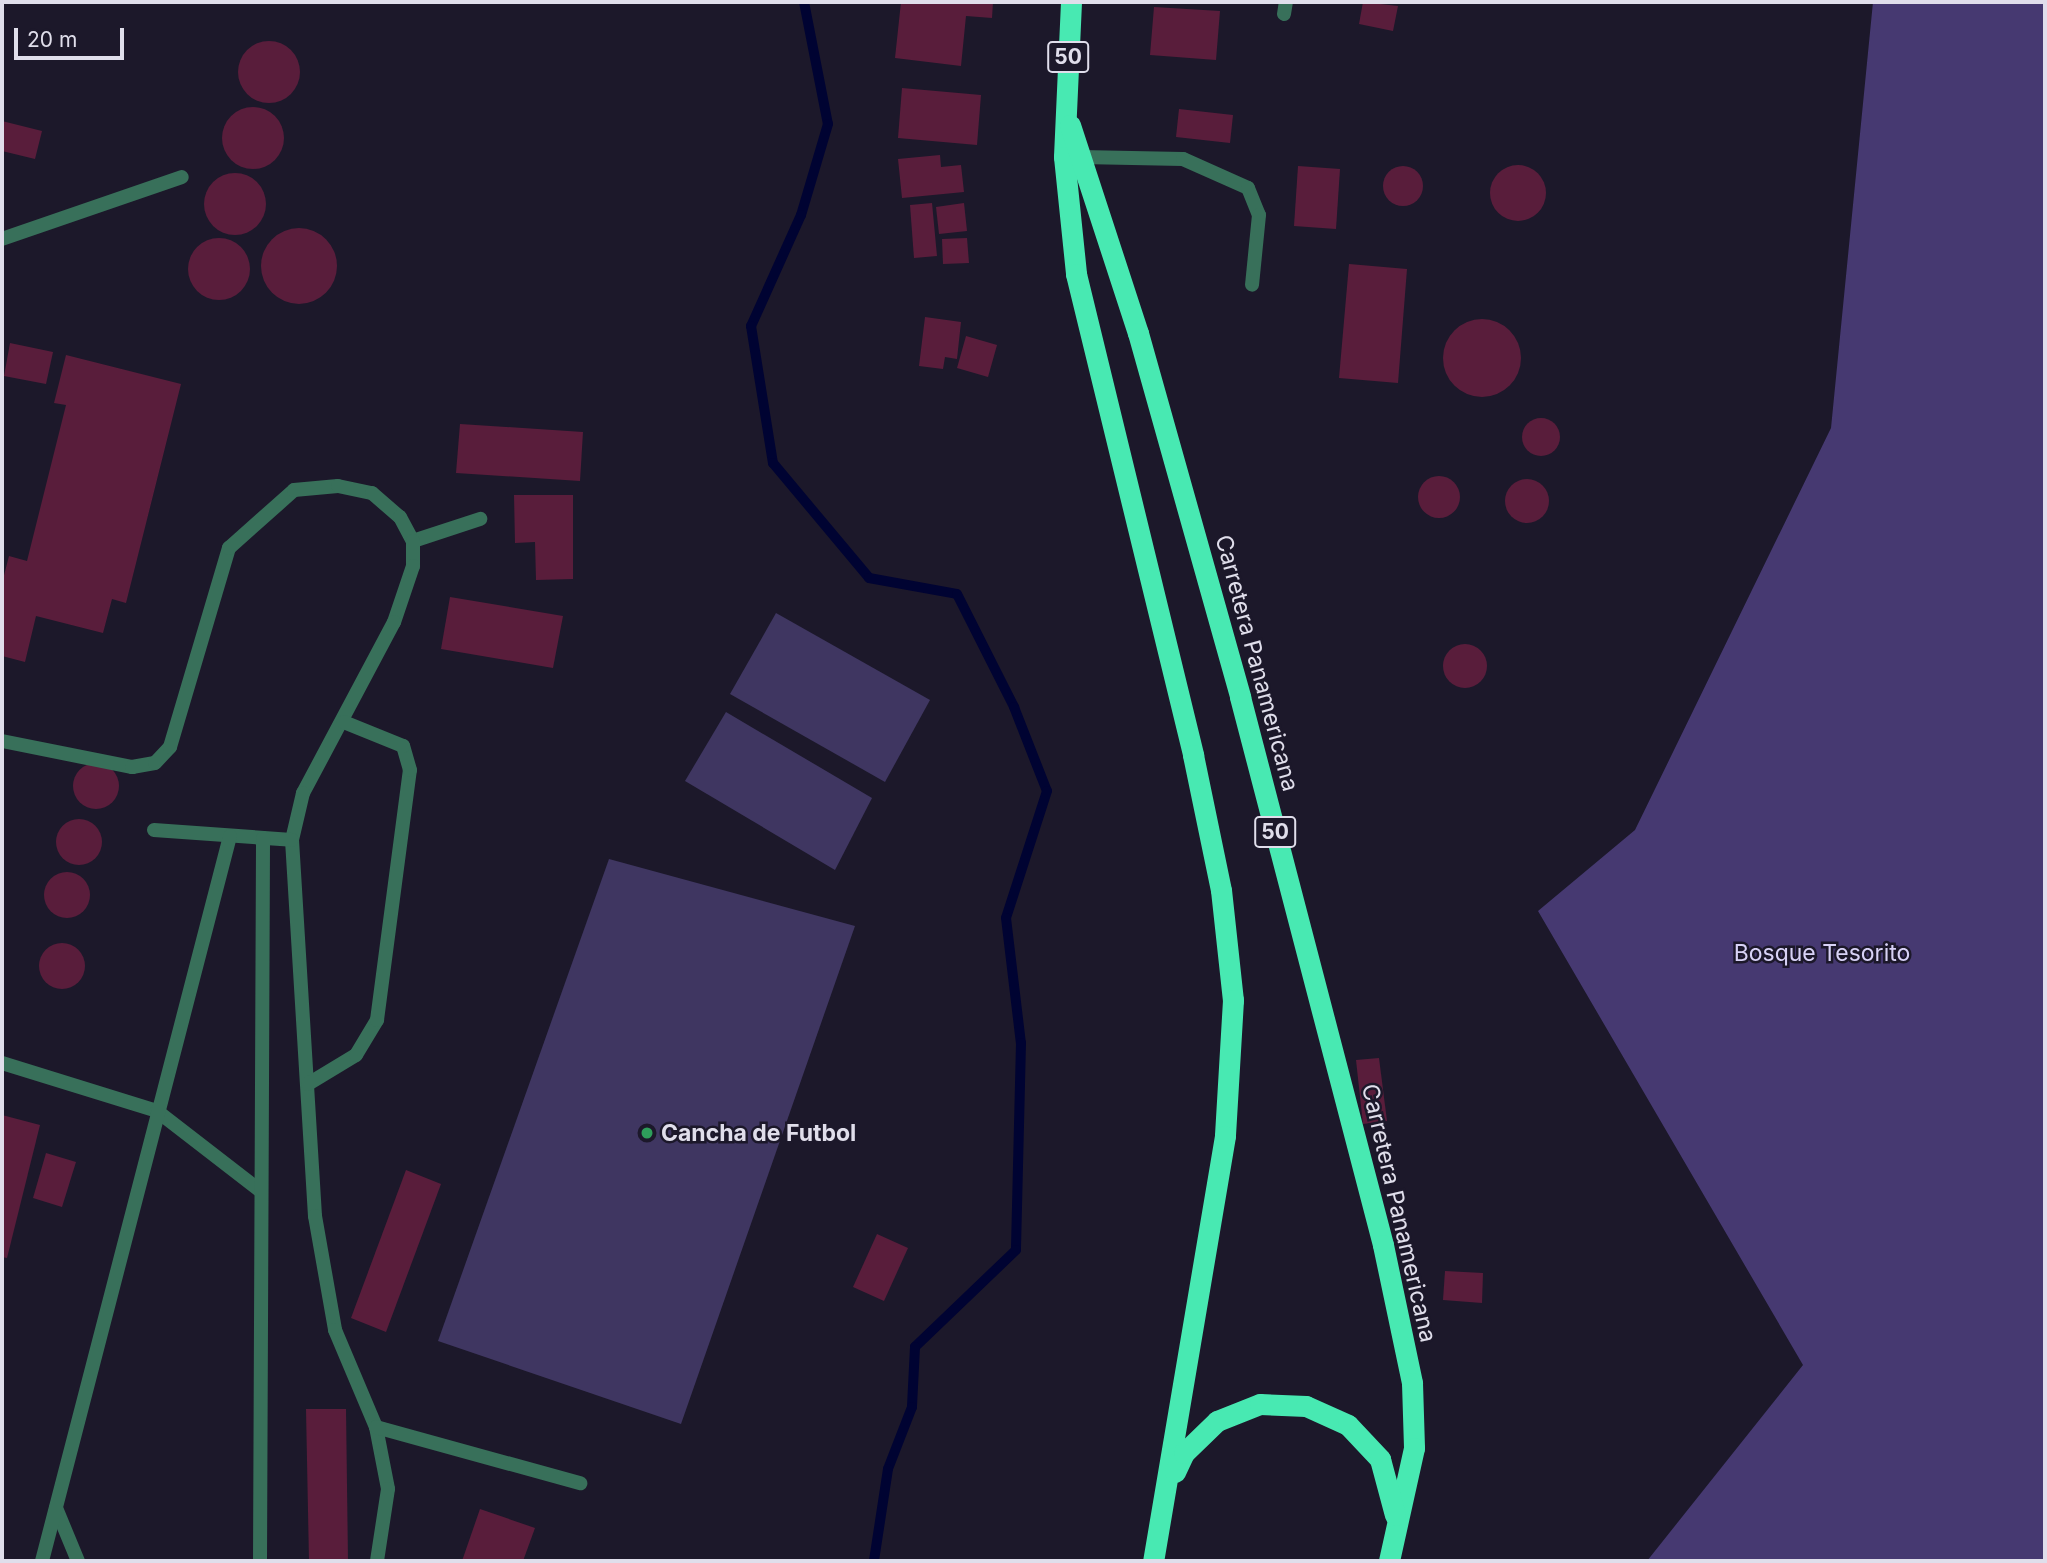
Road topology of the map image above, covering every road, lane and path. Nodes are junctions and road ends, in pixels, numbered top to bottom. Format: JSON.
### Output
{"nodes":[{"id":1,"x":1071,"y":2,"type":"edge"},
{"id":2,"x":1067,"y":113,"type":"junction"},
{"id":3,"x":1081,"y":157,"type":"junction"},
{"id":4,"x":182,"y":177,"type":"dead end"},
{"id":5,"x":2,"y":239,"type":"edge"},
{"id":6,"x":1252,"y":285,"type":"dead end"},
{"id":7,"x":480,"y":519,"type":"dead end"},
{"id":8,"x":413,"y":541,"type":"junction"},
{"id":9,"x":344,"y":722,"type":"junction"},
{"id":10,"x":2,"y":741,"type":"edge"},
{"id":11,"x":154,"y":830,"type":"dead end"},
{"id":12,"x":230,"y":836,"type":"junction"},
{"id":13,"x":263,"y":838,"type":"junction"},
{"id":14,"x":292,"y":840,"type":"junction"},
{"id":15,"x":2,"y":1063,"type":"edge"},
{"id":16,"x":308,"y":1084,"type":"junction"},
{"id":17,"x":157,"y":1111,"type":"junction"},
{"id":18,"x":258,"y":1189,"type":"junction"},
{"id":19,"x":376,"y":1427,"type":"junction"},
{"id":20,"x":580,"y":1483,"type":"dead end"},
{"id":21,"x":1165,"y":1495,"type":"junction"},
{"id":22,"x":56,"y":1508,"type":"junction"},
{"id":23,"x":1392,"y":1555,"type":"edge"},
{"id":24,"x":42,"y":1561,"type":"edge"},
{"id":25,"x":78,"y":1561,"type":"edge"},
{"id":26,"x":260,"y":1561,"type":"edge"},
{"id":27,"x":377,"y":1561,"type":"edge"},
{"id":28,"x":1153,"y":1561,"type":"edge"}],
"edges":[{"from":1,"to":2,"type":"highway","name":"Carretera Panamericana","number":"50"},
{"from":2,"to":3,"type":"highway","name":"Carretera Panamericana","number":"50"},
{"from":2,"to":21,"type":"highway","name":"Carretera Panamericana","number":"50"},
{"from":3,"to":6,"type":"lane"},
{"from":3,"to":23,"type":"highway","name":"Carretera Panamericana","number":"50"},
{"from":4,"to":5,"type":"lane"},
{"from":7,"to":8,"type":"lane"},
{"from":8,"to":9,"type":"lane"},
{"from":8,"to":10,"type":"lane"},
{"from":9,"to":14,"type":"lane"},
{"from":9,"to":16,"type":"lane"},
{"from":11,"to":12,"type":"lane"},
{"from":12,"to":13,"type":"lane"},
{"from":12,"to":17,"type":"lane"},
{"from":13,"to":14,"type":"lane"},
{"from":13,"to":18,"type":"lane"},
{"from":14,"to":16,"type":"lane"},
{"from":15,"to":17,"type":"lane"},
{"from":16,"to":19,"type":"lane"},
{"from":17,"to":18,"type":"lane"},
{"from":17,"to":22,"type":"lane"},
{"from":18,"to":26,"type":"lane"},
{"from":19,"to":20,"type":"lane"},
{"from":19,"to":27,"type":"lane"},
{"from":21,"to":23,"type":"highway"},
{"from":21,"to":28,"type":"highway","name":"Carretera Panamericana","number":"50"},
{"from":22,"to":24,"type":"lane"},
{"from":22,"to":25,"type":"lane"}]}
